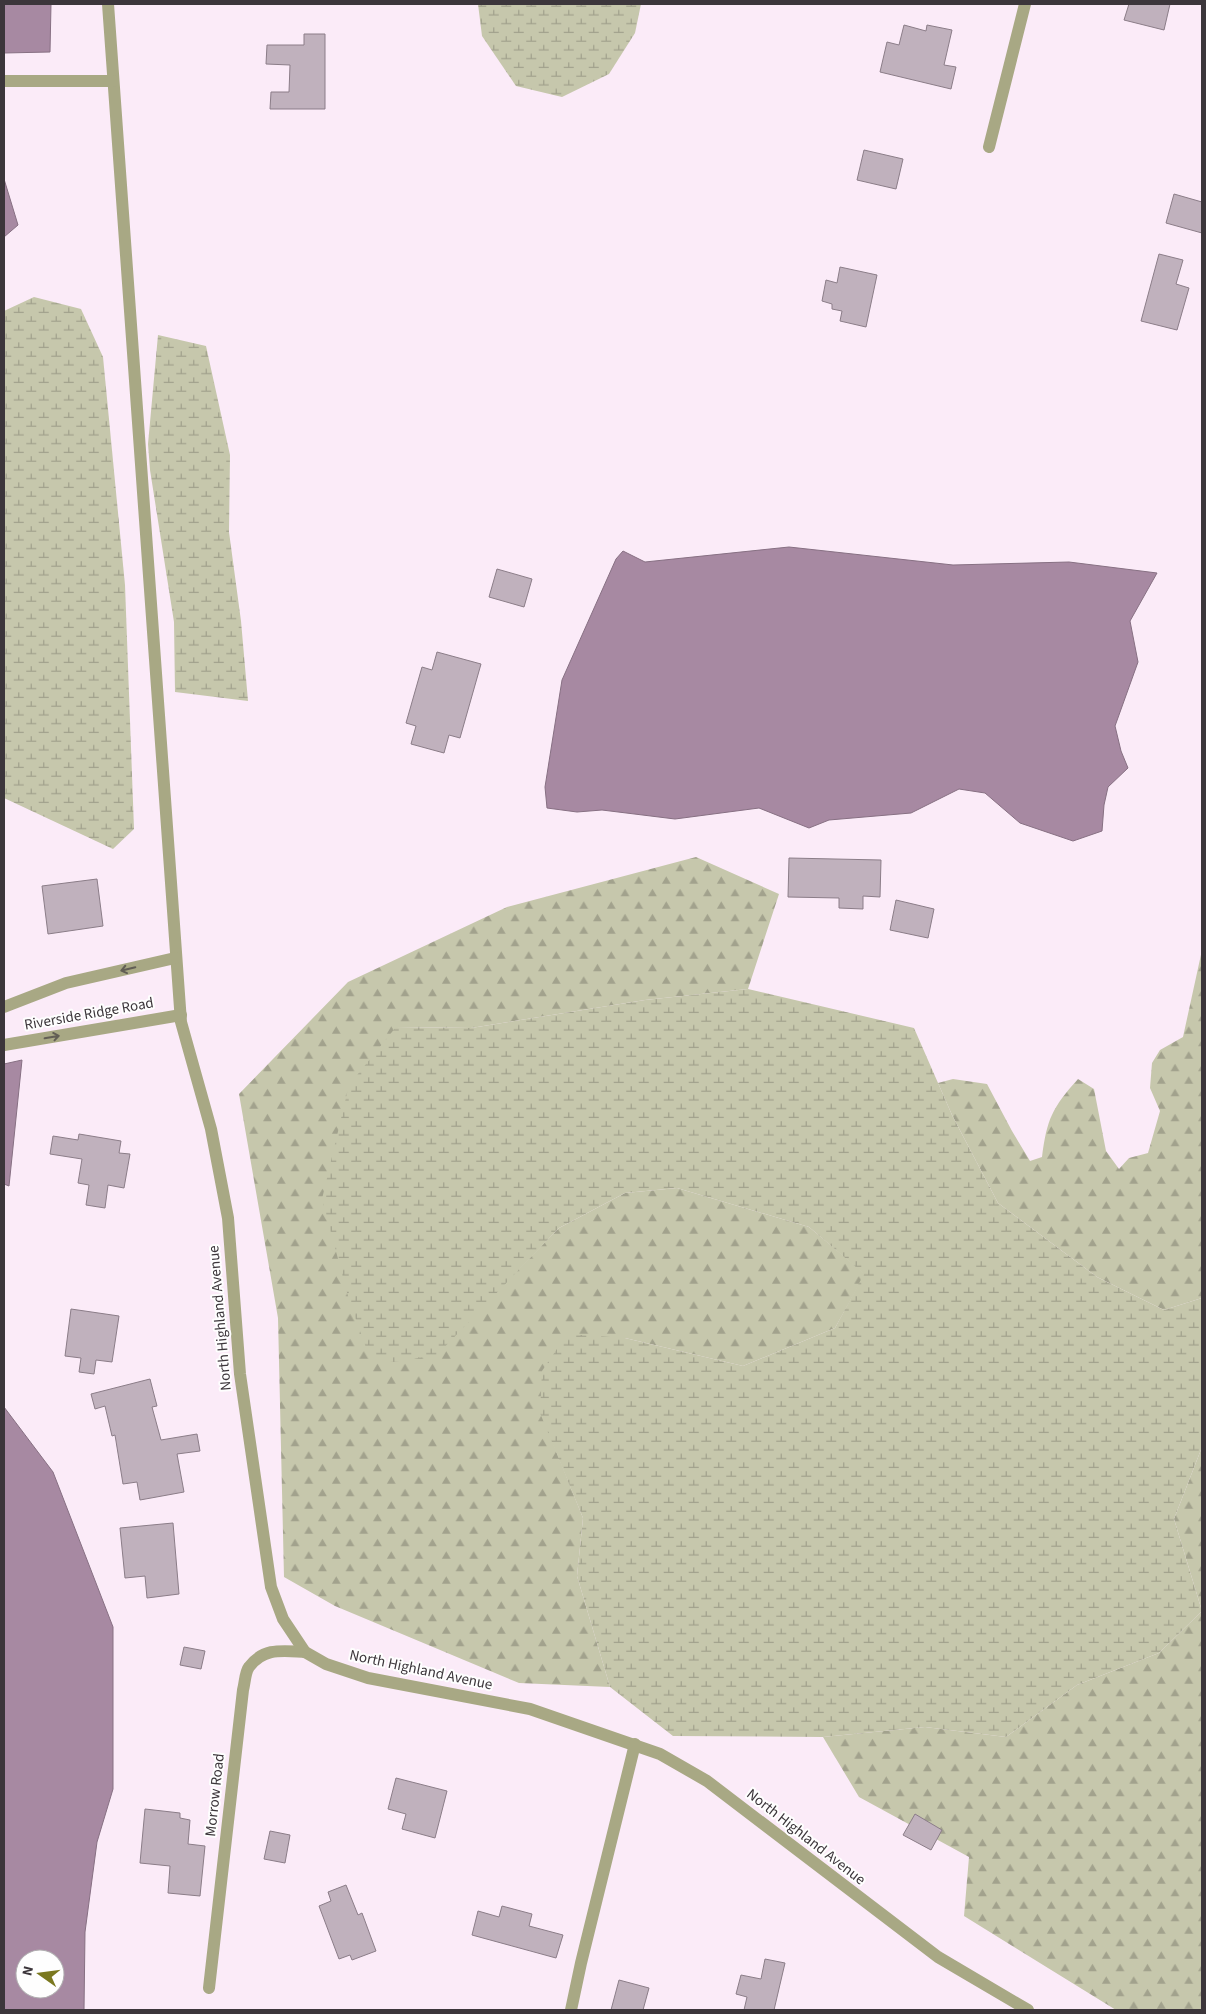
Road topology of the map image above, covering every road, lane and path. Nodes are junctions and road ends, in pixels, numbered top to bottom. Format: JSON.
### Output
{"nodes":[{"id":1,"x":108,"y":4,"type":"edge"},
{"id":2,"x":1025,"y":4,"type":"edge"},
{"id":3,"x":4,"y":81,"type":"edge"},
{"id":4,"x":114,"y":81,"type":"junction"},
{"id":5,"x":989,"y":147,"type":"dead end"},
{"id":6,"x":176,"y":958,"type":"junction"},
{"id":7,"x":4,"y":1006,"type":"edge"},
{"id":8,"x":180,"y":1015,"type":"junction"},
{"id":9,"x":4,"y":1045,"type":"edge"},
{"id":10,"x":305,"y":1652,"type":"junction"},
{"id":11,"x":635,"y":1744,"type":"junction"},
{"id":12,"x":209,"y":1988,"type":"dead end"},
{"id":13,"x":570,"y":2010,"type":"edge"},
{"id":14,"x":1028,"y":2010,"type":"edge"}],
"edges":[{"from":1,"to":4,"type":"street","name":"North Highland Avenue"},
{"from":2,"to":5,"type":"street"},
{"from":3,"to":4,"type":"street"},
{"from":4,"to":6,"type":"street","name":"North Highland Avenue"},
{"from":6,"to":7,"type":"street","name":"Riverside Ridge Road","one_way":true},
{"from":6,"to":8,"type":"street","name":"North Highland Avenue"},
{"from":9,"to":8,"type":"street","name":"Riverside Ridge Road","one_way":true},
{"from":8,"to":10,"type":"street","name":"North Highland Avenue"},
{"from":10,"to":11,"type":"street","name":"North Highland Avenue"},
{"from":10,"to":12,"type":"street","name":"Morrow Road"},
{"from":11,"to":13,"type":"street"},
{"from":11,"to":14,"type":"street","name":"North Highland Avenue"}]}
